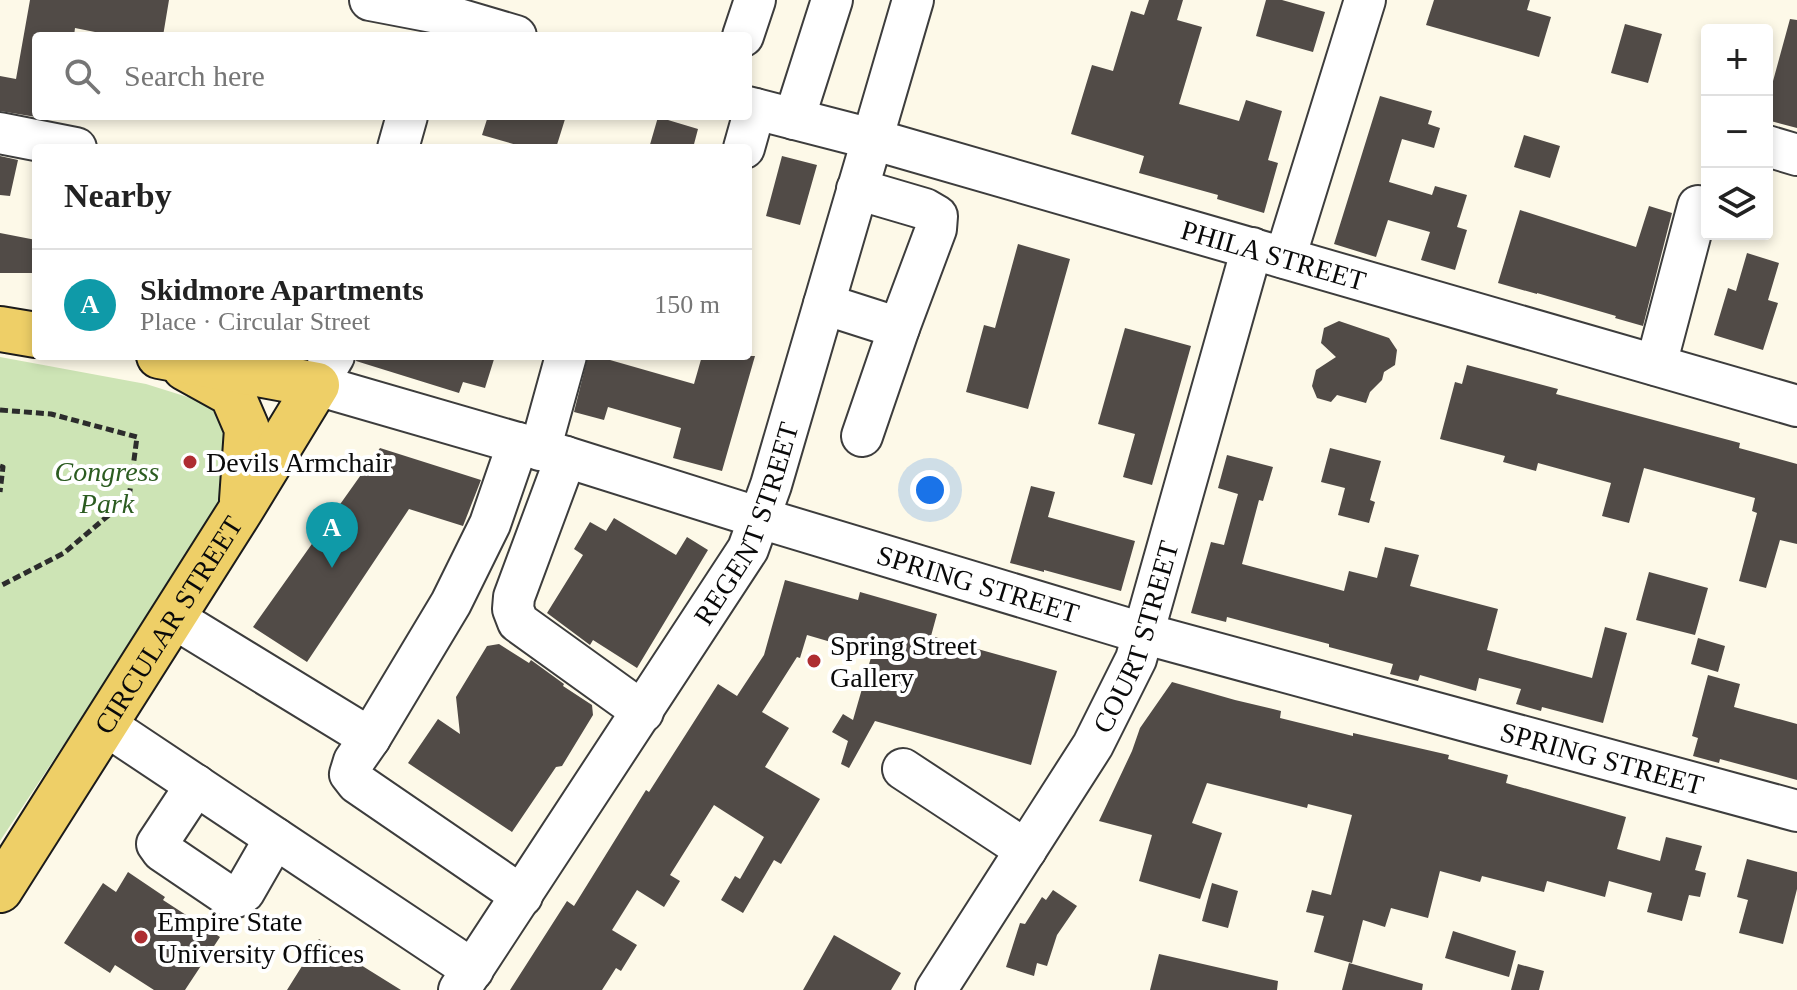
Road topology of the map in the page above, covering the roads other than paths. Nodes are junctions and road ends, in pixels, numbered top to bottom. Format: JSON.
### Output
{"nodes":[{"id":1,"x":370,"y":0,"type":"edge"},
{"id":2,"x":755,"y":0,"type":"edge"},
{"id":3,"x":832,"y":0,"type":"edge"},
{"id":4,"x":913,"y":0,"type":"edge"},
{"id":5,"x":1365,"y":0,"type":"edge"},
{"id":6,"x":437,"y":16,"type":"edge"},
{"id":7,"x":500,"y":32,"type":"edge"},
{"id":8,"x":744,"y":32,"type":"edge"},
{"id":9,"x":752,"y":108,"type":"edge"},
{"id":10,"x":794,"y":119,"type":"junction"},
{"id":11,"x":406,"y":120,"type":"edge"},
{"id":12,"x":749,"y":120,"type":"edge"},
{"id":13,"x":0,"y":133,"type":"edge"},
{"id":14,"x":872,"y":139,"type":"junction"},
{"id":15,"x":56,"y":144,"type":"edge"},
{"id":16,"x":399,"y":144,"type":"edge"},
{"id":17,"x":745,"y":144,"type":"edge"},
{"id":18,"x":1773,"y":148,"type":"edge"},
{"id":19,"x":1797,"y":155,"type":"edge"},
{"id":20,"x":857,"y":189,"type":"junction"},
{"id":21,"x":1698,"y":206,"type":"dead end"},
{"id":22,"x":1268,"y":253,"type":"junction"},
{"id":23,"x":824,"y":304,"type":"junction"},
{"id":24,"x":899,"y":328,"type":"junction"},
{"id":25,"x":0,"y":329,"type":"edge"},
{"id":26,"x":32,"y":334,"type":"edge"},
{"id":27,"x":168,"y":360,"type":"edge"},
{"id":28,"x":197,"y":360,"type":"edge"},
{"id":29,"x":565,"y":360,"type":"edge"},
{"id":30,"x":1656,"y":365,"type":"junction"},
{"id":31,"x":325,"y":371,"type":"edge"},
{"id":32,"x":1797,"y":406,"type":"edge"},
{"id":33,"x":862,"y":436,"type":"dead end"},
{"id":34,"x":541,"y":450,"type":"junction"},
{"id":35,"x":242,"y":508,"type":"junction"},
{"id":36,"x":760,"y":518,"type":"junction"},
{"id":37,"x":172,"y":617,"type":"junction"},
{"id":38,"x":1142,"y":633,"type":"junction"},
{"id":39,"x":643,"y":712,"type":"junction"},
{"id":40,"x":104,"y":724,"type":"junction"},
{"id":41,"x":370,"y":738,"type":"junction"},
{"id":42,"x":903,"y":769,"type":"dead end"},
{"id":43,"x":196,"y":785,"type":"junction"},
{"id":44,"x":1797,"y":811,"type":"edge"},
{"id":45,"x":275,"y":838,"type":"junction"},
{"id":46,"x":1026,"y":850,"type":"junction"},
{"id":47,"x":0,"y":890,"type":"edge"},
{"id":48,"x":522,"y":896,"type":"junction"},
{"id":49,"x":466,"y":980,"type":"edge"},
{"id":50,"x":948,"y":987,"type":"edge"}],
"edges":[{"from":1,"to":6,"type":"street"},
{"from":2,"to":8,"type":"street"},
{"from":3,"to":10,"type":"street"},
{"from":4,"to":14,"type":"street","name":"REGENT STREET"},
{"from":5,"to":22,"type":"street","name":"COURT STREET"},
{"from":6,"to":7,"type":"street"},
{"from":9,"to":10,"type":"street","name":"PHILA STREET"},
{"from":10,"to":14,"type":"street","name":"PHILA STREET"},
{"from":11,"to":16,"type":"street"},
{"from":12,"to":17,"type":"street"},
{"from":13,"to":15,"type":"street"},
{"from":14,"to":20,"type":"street","name":"REGENT STREET"},
{"from":14,"to":22,"type":"street","name":"PHILA STREET"},
{"from":18,"to":19,"type":"street"},
{"from":20,"to":23,"type":"street","name":"REGENT STREET"},
{"from":20,"to":24,"type":"street"},
{"from":21,"to":30,"type":"street"},
{"from":22,"to":30,"type":"street","name":"PHILA STREET"},
{"from":22,"to":38,"type":"street","name":"COURT STREET"},
{"from":23,"to":24,"type":"street"},
{"from":23,"to":36,"type":"street","name":"REGENT STREET"},
{"from":24,"to":33,"type":"street"},
{"from":25,"to":26,"type":"main road"},
{"from":27,"to":35,"type":"main road"},
{"from":28,"to":31,"type":"main road","name":"SPRING STREET"},
{"from":29,"to":34,"type":"street"},
{"from":30,"to":32,"type":"street","name":"PHILA STREET"},
{"from":31,"to":34,"type":"street","name":"SPRING STREET"},
{"from":31,"to":35,"type":"main road","name":"CIRCULAR STREET"},
{"from":34,"to":36,"type":"street","name":"SPRING STREET"},
{"from":34,"to":39,"type":"street"},
{"from":34,"to":41,"type":"street"},
{"from":35,"to":37,"type":"main road","name":"CIRCULAR STREET"},
{"from":36,"to":38,"type":"street","name":"SPRING STREET"},
{"from":36,"to":39,"type":"street","name":"REGENT STREET"},
{"from":37,"to":40,"type":"main road","name":"CIRCULAR STREET"},
{"from":37,"to":41,"type":"street"},
{"from":38,"to":44,"type":"street","name":"SPRING STREET"},
{"from":38,"to":46,"type":"street","name":"COURT STREET"},
{"from":39,"to":48,"type":"street","name":"REGENT STREET"},
{"from":40,"to":43,"type":"street"},
{"from":40,"to":47,"type":"main road","name":"CIRCULAR STREET"},
{"from":41,"to":48,"type":"street"},
{"from":42,"to":46,"type":"street"},
{"from":43,"to":45,"type":"street"},
{"from":43,"to":45,"type":"street"},
{"from":45,"to":49,"type":"street"},
{"from":46,"to":50,"type":"street","name":"COURT STREET"},
{"from":48,"to":49,"type":"street","name":"REGENT STREET"}]}
